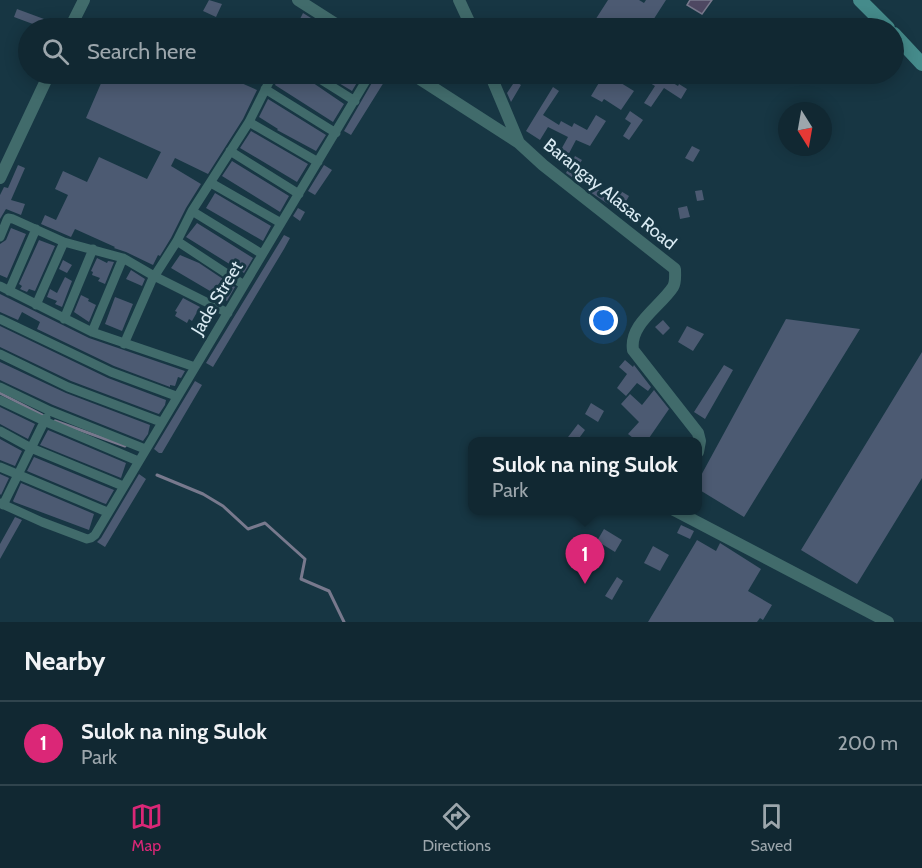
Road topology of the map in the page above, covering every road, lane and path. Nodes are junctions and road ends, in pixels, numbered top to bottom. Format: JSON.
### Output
{"nodes":[{"id":1,"x":84,"y":0,"type":"edge"},
{"id":2,"x":298,"y":0,"type":"edge"},
{"id":3,"x":459,"y":0,"type":"edge"},
{"id":4,"x":860,"y":0,"type":"edge"},
{"id":5,"x":75,"y":18,"type":"edge"},
{"id":6,"x":326,"y":18,"type":"edge"},
{"id":7,"x":467,"y":18,"type":"edge"},
{"id":8,"x":878,"y":18,"type":"edge"},
{"id":9,"x":904,"y":45,"type":"edge"},
{"id":10,"x":922,"y":64,"type":"edge"},
{"id":11,"x":44,"y":84,"type":"edge"},
{"id":12,"x":268,"y":84,"type":"edge"},
{"id":13,"x":328,"y":84,"type":"edge"},
{"id":14,"x":364,"y":84,"type":"edge"},
{"id":15,"x":428,"y":84,"type":"edge"},
{"id":16,"x":494,"y":84,"type":"edge"},
{"id":17,"x":266,"y":89,"type":"junction"},
{"id":18,"x":355,"y":101,"type":"junction"},
{"id":19,"x":249,"y":122,"type":"junction"},
{"id":20,"x":336,"y":133,"type":"junction"},
{"id":21,"x":519,"y":143,"type":"junction"},
{"id":22,"x":230,"y":151,"type":"junction"},
{"id":23,"x":318,"y":162,"type":"junction"},
{"id":24,"x":0,"y":178,"type":"edge"},
{"id":25,"x":211,"y":183,"type":"junction"},
{"id":26,"x":299,"y":194,"type":"junction"},
{"id":27,"x":192,"y":211,"type":"junction"},
{"id":28,"x":281,"y":223,"type":"junction"},
{"id":29,"x":36,"y":229,"type":"junction"},
{"id":30,"x":0,"y":237,"type":"edge"},
{"id":31,"x":177,"y":241,"type":"junction"},
{"id":32,"x":64,"y":242,"type":"junction"},
{"id":33,"x":93,"y":249,"type":"junction"},
{"id":34,"x":262,"y":254,"type":"junction"},
{"id":35,"x":123,"y":258,"type":"junction"},
{"id":36,"x":154,"y":276,"type":"junction"},
{"id":37,"x":244,"y":285,"type":"junction"},
{"id":38,"x":4,"y":288,"type":"edge"},
{"id":39,"x":36,"y":304,"type":"junction"},
{"id":40,"x":228,"y":313,"type":"junction"},
{"id":41,"x":0,"y":319,"type":"edge"},
{"id":42,"x":64,"y":319,"type":"junction"},
{"id":43,"x":92,"y":332,"type":"junction"},
{"id":44,"x":124,"y":344,"type":"junction"},
{"id":45,"x":0,"y":354,"type":"edge"},
{"id":46,"x":195,"y":367,"type":"junction"},
{"id":47,"x":0,"y":387,"type":"edge"},
{"id":48,"x":176,"y":396,"type":"junction"},
{"id":49,"x":0,"y":400,"type":"edge"},
{"id":50,"x":50,"y":411,"type":"junction"},
{"id":51,"x":44,"y":421,"type":"junction"},
{"id":52,"x":161,"y":422,"type":"junction"},
{"id":53,"x":0,"y":431,"type":"edge"},
{"id":54,"x":699,"y":437,"type":"edge"},
{"id":55,"x":31,"y":448,"type":"junction"},
{"id":56,"x":145,"y":449,"type":"junction"},
{"id":57,"x":138,"y":461,"type":"junction"},
{"id":58,"x":0,"y":467,"type":"edge"},
{"id":59,"x":18,"y":476,"type":"junction"},
{"id":60,"x":123,"y":486,"type":"junction"},
{"id":61,"x":1,"y":507,"type":"edge"},
{"id":62,"x":107,"y":512,"type":"junction"},
{"id":63,"x":684,"y":515,"type":"edge"},
{"id":64,"x":888,"y":622,"type":"edge"}],
"edges":[{"from":1,"to":5,"type":"street"},
{"from":2,"to":6,"type":"street"},
{"from":3,"to":7,"type":"street"},
{"from":4,"to":8,"type":"main road"},
{"from":9,"to":10,"type":"main road"},
{"from":11,"to":24,"type":"street"},
{"from":12,"to":17,"type":"street"},
{"from":13,"to":18,"type":"street"},
{"from":14,"to":18,"type":"street","name":"Jade Street"},
{"from":15,"to":21,"type":"street"},
{"from":16,"to":21,"type":"street"},
{"from":17,"to":19,"type":"street"},
{"from":17,"to":20,"type":"street"},
{"from":18,"to":20,"type":"street","name":"Jade Street"},
{"from":19,"to":22,"type":"street"},
{"from":19,"to":23,"type":"street"},
{"from":20,"to":23,"type":"street","name":"Jade Street"},
{"from":21,"to":54,"type":"street","name":"Barangay Alasas Road"},
{"from":22,"to":25,"type":"street"},
{"from":22,"to":26,"type":"street"},
{"from":23,"to":26,"type":"street","name":"Jade Street"},
{"from":25,"to":27,"type":"street"},
{"from":25,"to":28,"type":"street"},
{"from":26,"to":28,"type":"street","name":"Jade Street"},
{"from":27,"to":31,"type":"street"},
{"from":27,"to":34,"type":"street"},
{"from":28,"to":34,"type":"street","name":"Jade Street"},
{"from":29,"to":30,"type":"street"},
{"from":29,"to":32,"type":"street"},
{"from":29,"to":38,"type":"street"},
{"from":31,"to":36,"type":"street"},
{"from":31,"to":37,"type":"street"},
{"from":32,"to":33,"type":"street"},
{"from":32,"to":39,"type":"street"},
{"from":33,"to":35,"type":"street"},
{"from":33,"to":42,"type":"street"},
{"from":34,"to":37,"type":"street","name":"Jade Street"},
{"from":35,"to":36,"type":"street"},
{"from":35,"to":43,"type":"street"},
{"from":36,"to":40,"type":"street"},
{"from":36,"to":44,"type":"street"},
{"from":37,"to":40,"type":"street","name":"Jade Street"},
{"from":38,"to":39,"type":"street"},
{"from":39,"to":42,"type":"street"},
{"from":40,"to":46,"type":"street","name":"Jade Street"},
{"from":41,"to":48,"type":"street"},
{"from":42,"to":43,"type":"street"},
{"from":43,"to":44,"type":"street"},
{"from":44,"to":46,"type":"street"},
{"from":45,"to":52,"type":"street"},
{"from":46,"to":48,"type":"street","name":"Jade Street"},
{"from":47,"to":50,"type":"street"},
{"from":48,"to":52,"type":"street","name":"Jade Street"},
{"from":49,"to":51,"type":"street"},
{"from":50,"to":51,"type":"street"},
{"from":50,"to":56,"type":"street"},
{"from":51,"to":55,"type":"street"},
{"from":51,"to":57,"type":"street"},
{"from":52,"to":56,"type":"street","name":"Jade Street"},
{"from":53,"to":55,"type":"street"},
{"from":55,"to":59,"type":"street"},
{"from":55,"to":60,"type":"street"},
{"from":56,"to":57,"type":"street","name":"Jade Street"},
{"from":57,"to":60,"type":"street","name":"Jade Street"},
{"from":58,"to":59,"type":"street"},
{"from":59,"to":61,"type":"street"},
{"from":59,"to":62,"type":"street"},
{"from":60,"to":62,"type":"street","name":"Jade Street"},
{"from":61,"to":62,"type":"street","name":"Jade Street"},
{"from":63,"to":64,"type":"street"}]}
